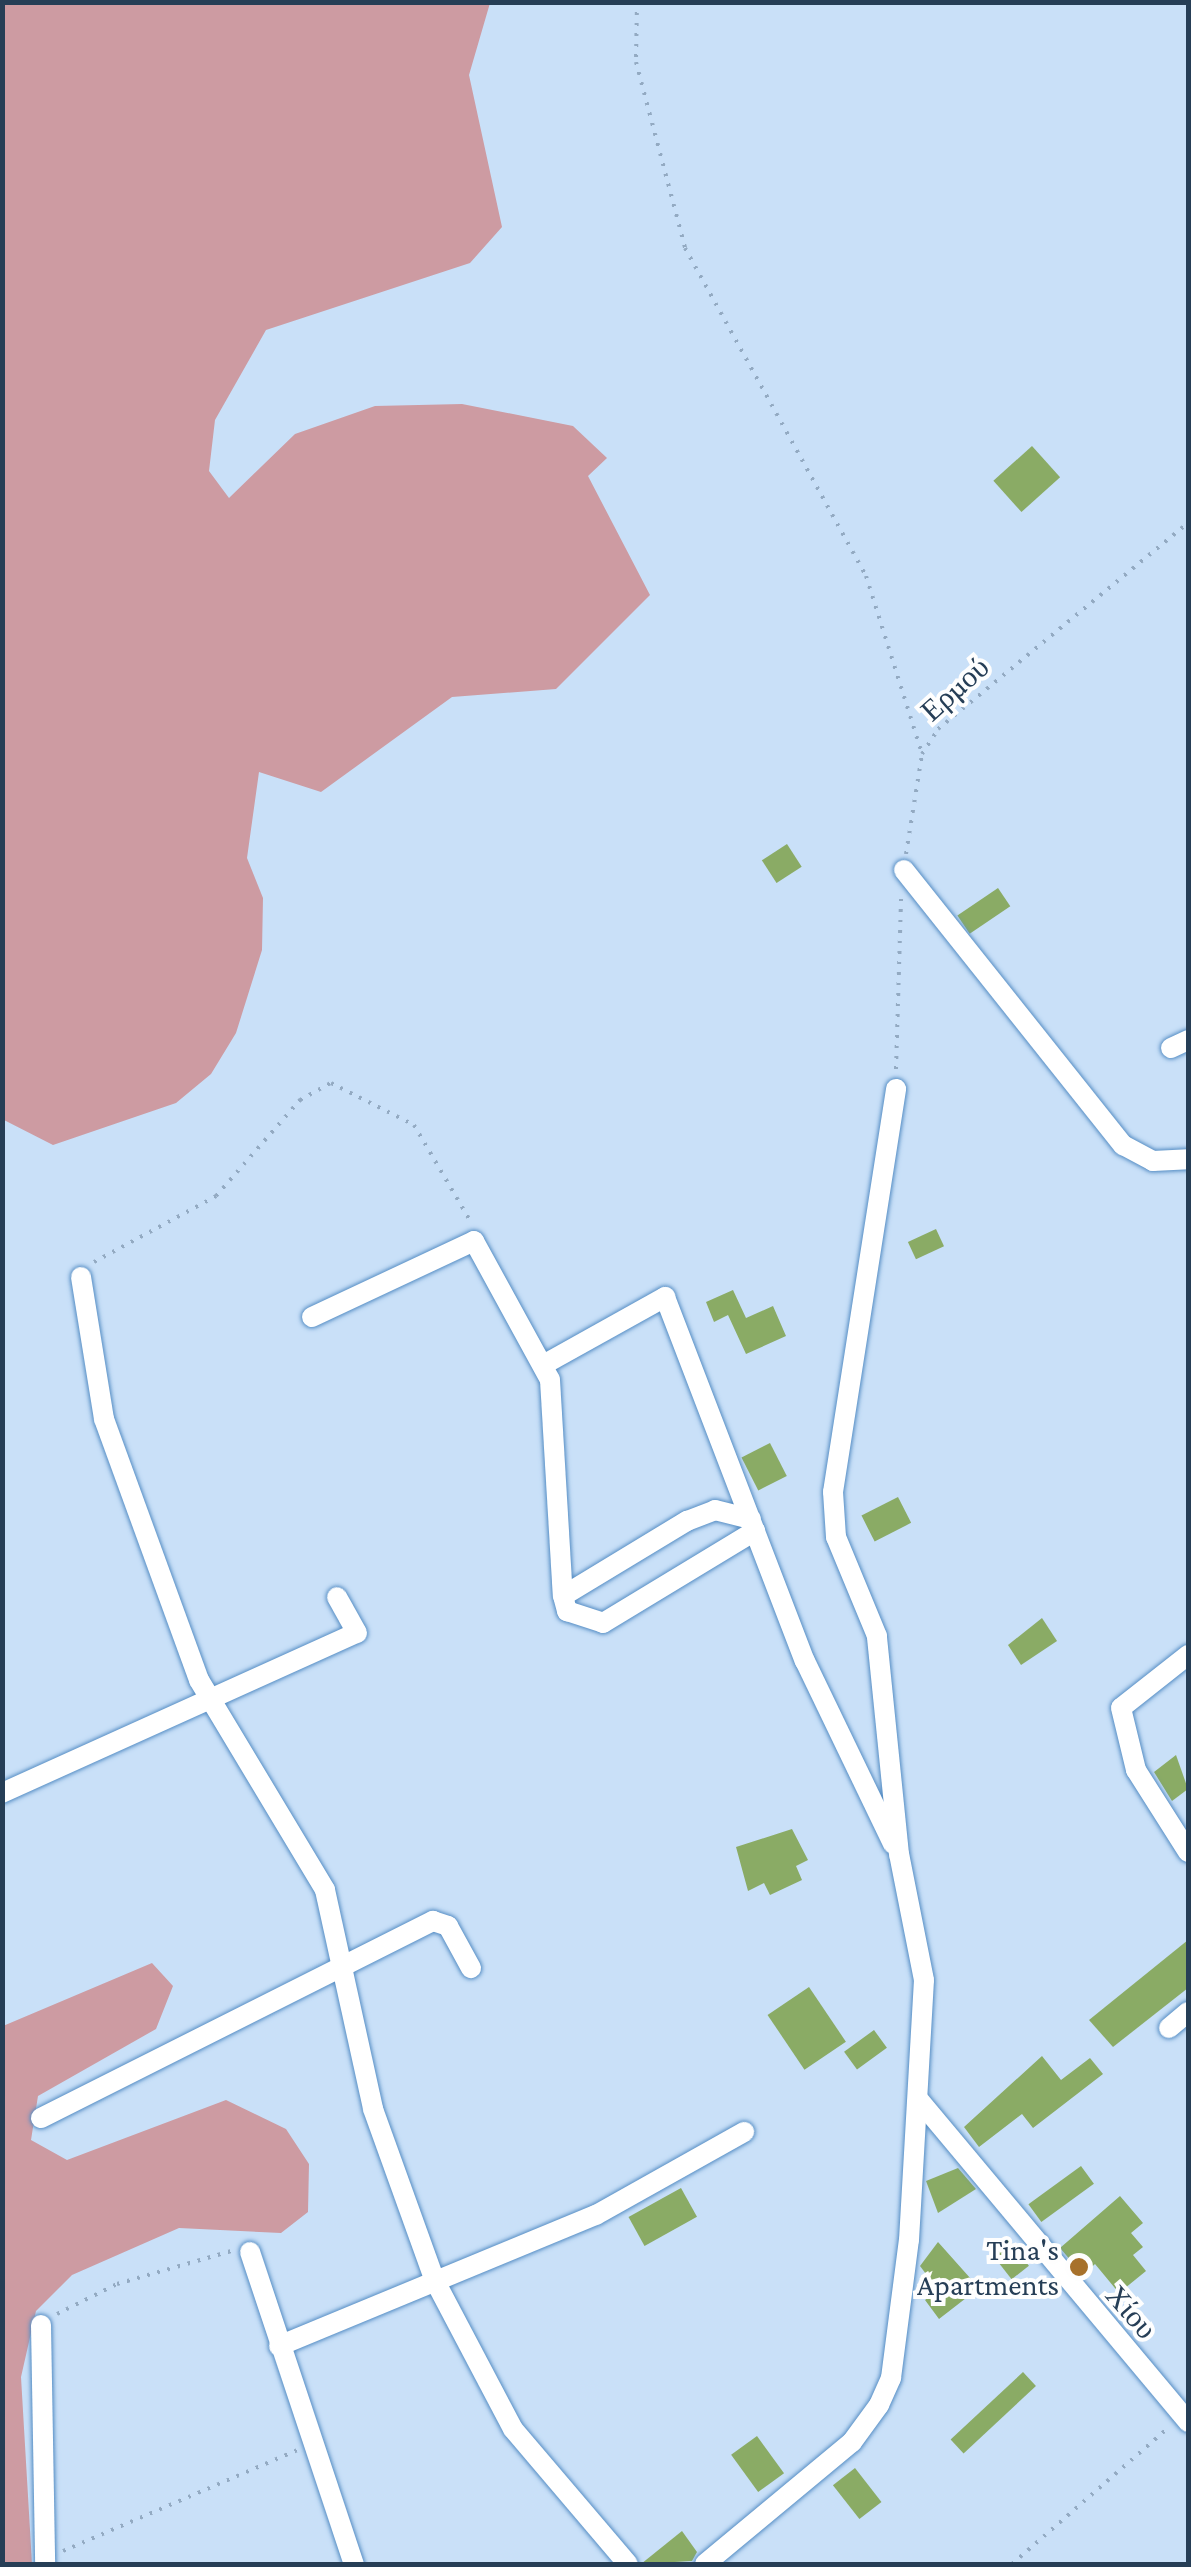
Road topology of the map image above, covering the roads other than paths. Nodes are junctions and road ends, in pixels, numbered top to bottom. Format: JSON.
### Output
{"nodes":[{"id":1,"x":904,"y":870,"type":"road end"},
{"id":2,"x":896,"y":1089,"type":"road end"},
{"id":3,"x":1188,"y":1159,"type":"edge"},
{"id":4,"x":81,"y":1277,"type":"road end"},
{"id":5,"x":312,"y":1316,"type":"dead end"},
{"id":6,"x":542,"y":1365,"type":"junction"},
{"id":7,"x":753,"y":1525,"type":"junction"},
{"id":8,"x":337,"y":1596,"type":"dead end"},
{"id":9,"x":563,"y":1596,"type":"junction"},
{"id":10,"x":1188,"y":1655,"type":"edge"},
{"id":11,"x":209,"y":1700,"type":"junction"},
{"id":12,"x":2,"y":1793,"type":"edge"},
{"id":13,"x":1186,"y":1842,"type":"edge"},
{"id":14,"x":899,"y":1854,"type":"junction"},
{"id":15,"x":471,"y":1968,"type":"dead end"},
{"id":16,"x":342,"y":1970,"type":"junction"},
{"id":17,"x":1188,"y":2012,"type":"edge"},
{"id":18,"x":1169,"y":2028,"type":"dead end"},
{"id":19,"x":918,"y":2100,"type":"junction"},
{"id":20,"x":42,"y":2118,"type":"dead end"},
{"id":21,"x":744,"y":2132,"type":"dead end"},
{"id":22,"x":250,"y":2252,"type":"road end"},
{"id":23,"x":434,"y":2281,"type":"junction"},
{"id":24,"x":41,"y":2325,"type":"road end"},
{"id":25,"x":278,"y":2346,"type":"junction"},
{"id":26,"x":1187,"y":2420,"type":"edge"},
{"id":27,"x":45,"y":2561,"type":"edge"},
{"id":28,"x":354,"y":2564,"type":"edge"},
{"id":29,"x":628,"y":2564,"type":"edge"},
{"id":30,"x":705,"y":2564,"type":"edge"}],
"edges":[{"from":1,"to":3,"type":"street"},
{"from":2,"to":14,"type":"street"},
{"from":4,"to":11,"type":"street"},
{"from":5,"to":6,"type":"street"},
{"from":6,"to":7,"type":"street"},
{"from":6,"to":9,"type":"street"},
{"from":7,"to":9,"type":"street"},
{"from":7,"to":9,"type":"street"},
{"from":7,"to":14,"type":"street"},
{"from":8,"to":11,"type":"street"},
{"from":10,"to":13,"type":"street"},
{"from":11,"to":12,"type":"street"},
{"from":11,"to":16,"type":"street"},
{"from":14,"to":19,"type":"street"},
{"from":15,"to":16,"type":"street"},
{"from":16,"to":20,"type":"street"},
{"from":16,"to":23,"type":"street"},
{"from":17,"to":18,"type":"street"},
{"from":19,"to":26,"type":"street","name":"Χίου"},
{"from":19,"to":30,"type":"street"},
{"from":21,"to":23,"type":"street"},
{"from":22,"to":25,"type":"street"},
{"from":23,"to":25,"type":"street"},
{"from":23,"to":29,"type":"street"},
{"from":24,"to":27,"type":"street"},
{"from":25,"to":28,"type":"street"}]}
